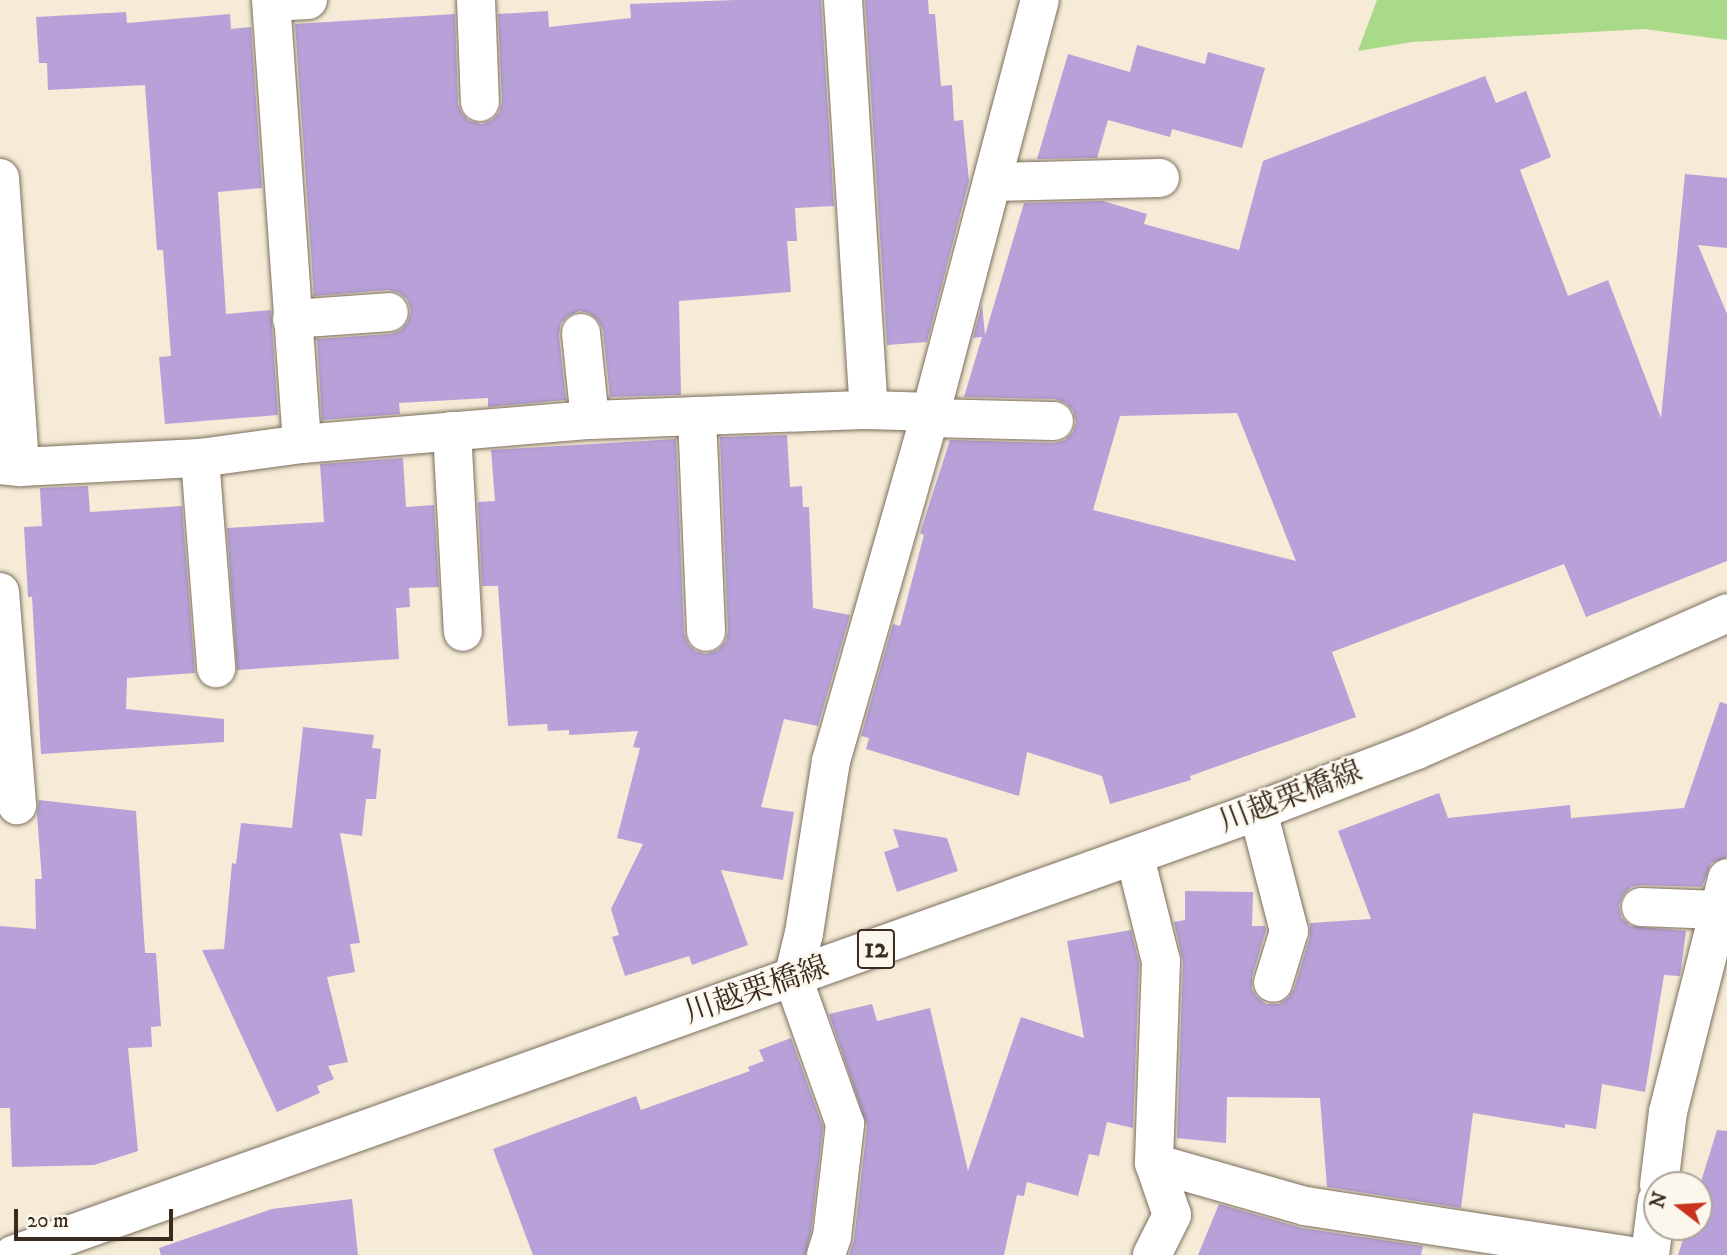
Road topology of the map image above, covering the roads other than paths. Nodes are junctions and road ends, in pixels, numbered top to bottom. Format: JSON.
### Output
{"nodes":[{"id":1,"x":476,"y":0,"type":"edge"},
{"id":2,"x":843,"y":0,"type":"edge"},
{"id":3,"x":1040,"y":0,"type":"edge"},
{"id":4,"x":284,"y":1,"type":"edge"},
{"id":5,"x":480,"y":102,"type":"dead end"},
{"id":6,"x":0,"y":178,"type":"edge"},
{"id":7,"x":1160,"y":178,"type":"dead end"},
{"id":8,"x":992,"y":182,"type":"junction"},
{"id":9,"x":389,"y":312,"type":"dead end"},
{"id":10,"x":292,"y":319,"type":"junction"},
{"id":11,"x":581,"y":333,"type":"dead end"},
{"id":12,"x":869,"y":410,"type":"junction"},
{"id":13,"x":930,"y":415,"type":"junction"},
{"id":14,"x":697,"y":416,"type":"junction"},
{"id":15,"x":590,"y":420,"type":"junction"},
{"id":16,"x":1054,"y":421,"type":"dead end"},
{"id":17,"x":452,"y":431,"type":"junction"},
{"id":18,"x":302,"y":444,"type":"junction"},
{"id":19,"x":200,"y":458,"type":"junction"},
{"id":20,"x":10,"y":466,"type":"edge"},
{"id":21,"x":0,"y":592,"type":"edge"},
{"id":22,"x":1727,"y":613,"type":"edge"},
{"id":23,"x":463,"y":632,"type":"dead end"},
{"id":24,"x":706,"y":632,"type":"dead end"},
{"id":25,"x":216,"y":668,"type":"dead end"},
{"id":26,"x":17,"y":805,"type":"dead end"},
{"id":27,"x":1258,"y":811,"type":"junction"},
{"id":28,"x":1135,"y":857,"type":"junction"},
{"id":29,"x":1723,"y":894,"type":"edge"},
{"id":30,"x":1642,"y":907,"type":"dead end"},
{"id":31,"x":793,"y":978,"type":"junction"},
{"id":32,"x":1273,"y":983,"type":"dead end"},
{"id":33,"x":1714,"y":983,"type":"edge"},
{"id":34,"x":1154,"y":1163,"type":"junction"},
{"id":35,"x":1661,"y":1171,"type":"edge"},
{"id":36,"x":13,"y":1255,"type":"edge"},
{"id":37,"x":826,"y":1255,"type":"edge"},
{"id":38,"x":1152,"y":1255,"type":"edge"},
{"id":39,"x":1627,"y":1255,"type":"edge"}],
"edges":[{"from":1,"to":5,"type":"street"},
{"from":2,"to":12,"type":"street"},
{"from":3,"to":8,"type":"street"},
{"from":4,"to":10,"type":"street"},
{"from":6,"to":20,"type":"street"},
{"from":7,"to":8,"type":"street"},
{"from":8,"to":13,"type":"street"},
{"from":9,"to":10,"type":"street"},
{"from":10,"to":18,"type":"street"},
{"from":11,"to":15,"type":"street"},
{"from":12,"to":13,"type":"street"},
{"from":12,"to":14,"type":"street"},
{"from":13,"to":16,"type":"street"},
{"from":13,"to":31,"type":"street"},
{"from":14,"to":15,"type":"street"},
{"from":14,"to":24,"type":"street"},
{"from":15,"to":17,"type":"street"},
{"from":17,"to":18,"type":"street"},
{"from":17,"to":23,"type":"street"},
{"from":18,"to":19,"type":"street"},
{"from":19,"to":20,"type":"street"},
{"from":19,"to":25,"type":"street"},
{"from":21,"to":26,"type":"street"},
{"from":22,"to":27,"type":"street","name":"川越栗橋線","number":"12"},
{"from":27,"to":28,"type":"street","name":"川越栗橋線","number":"12"},
{"from":27,"to":32,"type":"street"},
{"from":28,"to":31,"type":"street","name":"川越栗橋線","number":"12"},
{"from":28,"to":34,"type":"street"},
{"from":29,"to":30,"type":"street"},
{"from":29,"to":33,"type":"street"},
{"from":31,"to":36,"type":"street","name":"川越栗橋線","number":"12"},
{"from":31,"to":37,"type":"street"},
{"from":33,"to":35,"type":"street"},
{"from":34,"to":38,"type":"street"},
{"from":34,"to":39,"type":"street"}]}
